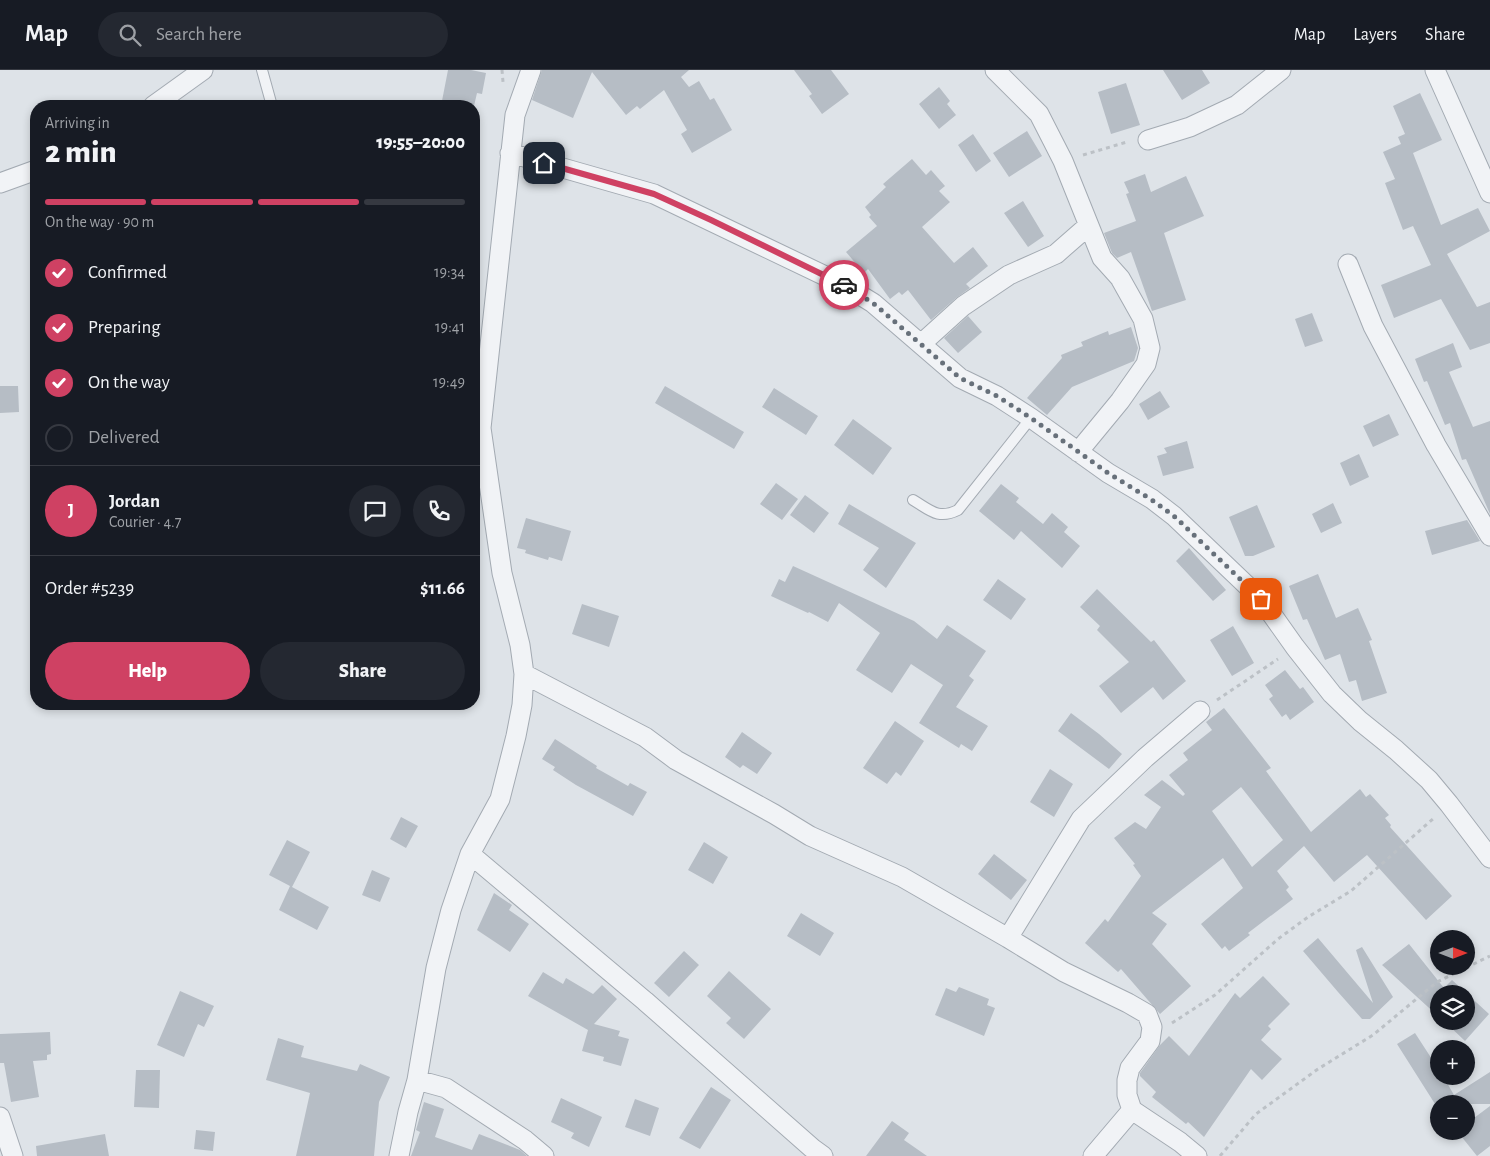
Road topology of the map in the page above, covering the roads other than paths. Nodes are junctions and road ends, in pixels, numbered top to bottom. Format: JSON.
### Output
{"nodes":[{"id":1,"x":203,"y":70,"type":"edge"},
{"id":2,"x":262,"y":70,"type":"edge"},
{"id":3,"x":531,"y":70,"type":"edge"},
{"id":4,"x":995,"y":70,"type":"edge"},
{"id":5,"x":1281,"y":70,"type":"edge"},
{"id":6,"x":1434,"y":70,"type":"edge"},
{"id":7,"x":161,"y":100,"type":"edge"},
{"id":8,"x":270,"y":100,"type":"edge"},
{"id":9,"x":1148,"y":140,"type":"road end"},
{"id":10,"x":510,"y":153,"type":"junction"},
{"id":11,"x":30,"y":172,"type":"edge"},
{"id":12,"x":0,"y":183,"type":"edge"},
{"id":13,"x":1490,"y":193,"type":"edge"},
{"id":14,"x":1088,"y":226,"type":"junction"},
{"id":15,"x":1348,"y":264,"type":"dead end"},
{"id":16,"x":922,"y":344,"type":"junction"},
{"id":17,"x":1031,"y":418,"type":"junction"},
{"id":18,"x":1078,"y":452,"type":"junction"},
{"id":19,"x":913,"y":500,"type":"dead end"},
{"id":20,"x":1490,"y":536,"type":"edge"},
{"id":21,"x":524,"y":674,"type":"junction"},
{"id":22,"x":1200,"y":711,"type":"road end"},
{"id":23,"x":470,"y":854,"type":"junction"},
{"id":24,"x":1490,"y":858,"type":"edge"},
{"id":25,"x":1008,"y":938,"type":"junction"},
{"id":26,"x":417,"y":1080,"type":"junction"},
{"id":27,"x":1132,"y":1110,"type":"junction"},
{"id":28,"x":0,"y":1117,"type":"edge"},
{"id":29,"x":13,"y":1156,"type":"edge"},
{"id":30,"x":399,"y":1156,"type":"edge"},
{"id":31,"x":544,"y":1156,"type":"edge"},
{"id":32,"x":824,"y":1156,"type":"edge"},
{"id":33,"x":1094,"y":1156,"type":"edge"},
{"id":34,"x":1197,"y":1156,"type":"edge"}],
"edges":[{"from":1,"to":7,"type":"street"},
{"from":2,"to":8,"type":"lane"},
{"from":3,"to":10,"type":"street"},
{"from":4,"to":14,"type":"street"},
{"from":5,"to":9,"type":"street"},
{"from":6,"to":13,"type":"street"},
{"from":10,"to":16,"type":"street"},
{"from":10,"to":21,"type":"street"},
{"from":11,"to":12,"type":"street"},
{"from":14,"to":16,"type":"street"},
{"from":14,"to":18,"type":"street"},
{"from":15,"to":20,"type":"street"},
{"from":16,"to":17,"type":"street"},
{"from":17,"to":18,"type":"street"},
{"from":17,"to":19,"type":"lane"},
{"from":18,"to":24,"type":"street"},
{"from":21,"to":23,"type":"street"},
{"from":21,"to":25,"type":"street"},
{"from":22,"to":25,"type":"street"},
{"from":23,"to":26,"type":"street"},
{"from":23,"to":32,"type":"street"},
{"from":25,"to":27,"type":"street"},
{"from":26,"to":30,"type":"street"},
{"from":26,"to":31,"type":"street"},
{"from":27,"to":33,"type":"street"},
{"from":27,"to":34,"type":"street"},
{"from":28,"to":29,"type":"street"}]}
